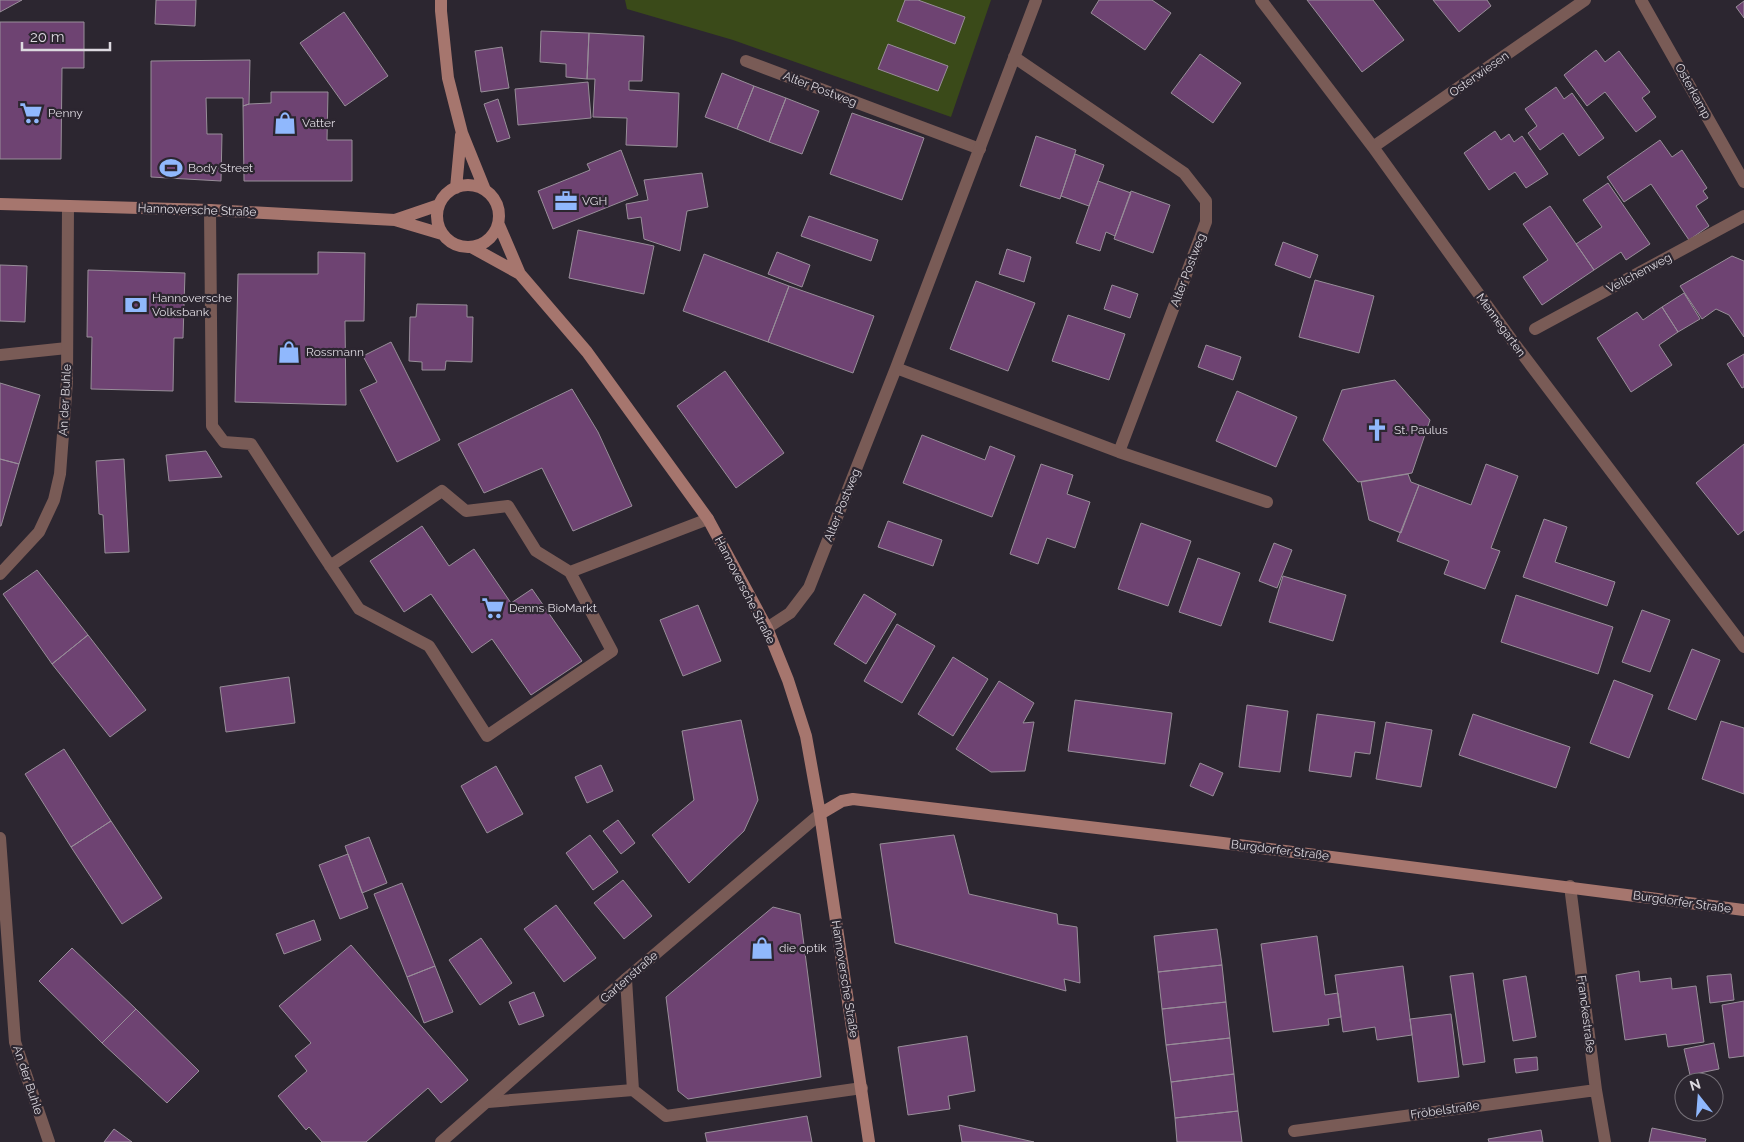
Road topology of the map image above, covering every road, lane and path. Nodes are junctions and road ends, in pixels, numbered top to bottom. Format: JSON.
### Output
{"nodes":[{"id":1,"x":441,"y":0,"type":"edge"},
{"id":2,"x":1036,"y":0,"type":"edge"},
{"id":3,"x":1261,"y":0,"type":"edge"},
{"id":4,"x":1585,"y":0,"type":"edge"},
{"id":5,"x":1641,"y":0,"type":"edge"},
{"id":6,"x":1014,"y":57,"type":"junction"},
{"id":7,"x":746,"y":61,"type":"dead end"},
{"id":8,"x":462,"y":133,"type":"junction"},
{"id":9,"x":1373,"y":147,"type":"junction"},
{"id":10,"x":980,"y":149,"type":"junction"},
{"id":11,"x":1744,"y":182,"type":"edge"},
{"id":12,"x":456,"y":188,"type":"junction"},
{"id":13,"x":485,"y":190,"type":"junction"},
{"id":14,"x":0,"y":204,"type":"edge"},
{"id":15,"x":439,"y":205,"type":"junction"},
{"id":16,"x":68,"y":206,"type":"junction"},
{"id":17,"x":210,"y":210,"type":"junction"},
{"id":18,"x":1744,"y":216,"type":"edge"},
{"id":19,"x":395,"y":220,"type":"junction"},
{"id":20,"x":499,"y":224,"type":"junction"},
{"id":21,"x":442,"y":234,"type":"junction"},
{"id":22,"x":473,"y":248,"type":"junction"},
{"id":23,"x":520,"y":274,"type":"junction"},
{"id":24,"x":1535,"y":329,"type":"dead end"},
{"id":25,"x":67,"y":348,"type":"junction"},
{"id":26,"x":0,"y":355,"type":"edge"},
{"id":27,"x":896,"y":368,"type":"junction"},
{"id":28,"x":1119,"y":452,"type":"junction"},
{"id":29,"x":1267,"y":502,"type":"dead end"},
{"id":30,"x":708,"y":519,"type":"junction"},
{"id":31,"x":330,"y":566,"type":"junction"},
{"id":32,"x":570,"y":572,"type":"junction"},
{"id":33,"x":0,"y":574,"type":"edge"},
{"id":34,"x":767,"y":628,"type":"junction"},
{"id":35,"x":1744,"y":647,"type":"edge"},
{"id":36,"x":820,"y":814,"type":"junction"},
{"id":37,"x":0,"y":838,"type":"edge"},
{"id":38,"x":1570,"y":886,"type":"junction"},
{"id":39,"x":1744,"y":910,"type":"edge"},
{"id":40,"x":626,"y":979,"type":"junction"},
{"id":41,"x":862,"y":1088,"type":"junction"},
{"id":42,"x":634,"y":1090,"type":"junction"},
{"id":43,"x":1596,"y":1090,"type":"junction"},
{"id":44,"x":488,"y":1102,"type":"junction"},
{"id":45,"x":1294,"y":1131,"type":"dead end"},
{"id":46,"x":49,"y":1142,"type":"edge"},
{"id":47,"x":441,"y":1142,"type":"edge"},
{"id":48,"x":869,"y":1142,"type":"edge"},
{"id":49,"x":1605,"y":1142,"type":"edge"}],
"edges":[{"from":1,"to":8,"type":"main road"},
{"from":2,"to":6,"type":"street","name":"Alter Postweg"},
{"from":3,"to":9,"type":"street","name":"Mennegarten"},
{"from":4,"to":9,"type":"street","name":"Osterwiesen"},
{"from":5,"to":11,"type":"street","name":"Osterkamp"},
{"from":6,"to":10,"type":"street","name":"Alter Postweg"},
{"from":6,"to":28,"type":"street","name":"Alter Postweg"},
{"from":7,"to":10,"type":"street","name":"Alter Postweg"},
{"from":8,"to":12,"type":"main road"},
{"from":8,"to":13,"type":"main road"},
{"from":9,"to":35,"type":"street","name":"Mennegarten"},
{"from":10,"to":27,"type":"street","name":"Alter Postweg"},
{"from":12,"to":13,"type":"main road"},
{"from":12,"to":15,"type":"main road"},
{"from":13,"to":20,"type":"main road"},
{"from":14,"to":16,"type":"main road","name":"Hannoversche Straße"},
{"from":15,"to":19,"type":"main road","name":"Hannoversche Straße"},
{"from":15,"to":21,"type":"main road"},
{"from":16,"to":17,"type":"main road","name":"Hannoversche Straße"},
{"from":16,"to":25,"type":"street","name":"An der Buhle"},
{"from":17,"to":19,"type":"main road","name":"Hannoversche Straße"},
{"from":17,"to":31,"type":"street"},
{"from":18,"to":24,"type":"street","name":"Veilchenweg"},
{"from":19,"to":21,"type":"main road","name":"Hannoversche Straße"},
{"from":20,"to":22,"type":"main road"},
{"from":20,"to":23,"type":"main road","name":"Hannoversche Straße"},
{"from":21,"to":22,"type":"main road"},
{"from":22,"to":23,"type":"main road","name":"Hannoversche Straße"},
{"from":23,"to":30,"type":"main road","name":"Hannoversche Straße"},
{"from":25,"to":26,"type":"street"},
{"from":25,"to":33,"type":"street","name":"An der Buhle"},
{"from":27,"to":28,"type":"street"},
{"from":27,"to":34,"type":"street","name":"Alter Postweg"},
{"from":28,"to":29,"type":"street"},
{"from":30,"to":32,"type":"street"},
{"from":30,"to":34,"type":"main road","name":"Hannoversche Straße"},
{"from":31,"to":32,"type":"street"},
{"from":31,"to":32,"type":"street"},
{"from":34,"to":36,"type":"main road","name":"Hannoversche Straße"},
{"from":36,"to":38,"type":"main road","name":"Burgdorfer Straße"},
{"from":36,"to":40,"type":"street","name":"Gartenstraße"},
{"from":36,"to":41,"type":"main road","name":"Hannoversche Straße"},
{"from":37,"to":46,"type":"street","name":"An der Buhle"},
{"from":38,"to":39,"type":"main road","name":"Burgdorfer Straße"},
{"from":38,"to":43,"type":"street","name":"Franckestraße"},
{"from":40,"to":42,"type":"street"},
{"from":40,"to":44,"type":"street","name":"Gartenstraße"},
{"from":41,"to":42,"type":"street"},
{"from":41,"to":48,"type":"main road","name":"Hannoversche Straße"},
{"from":42,"to":44,"type":"street"},
{"from":43,"to":45,"type":"street","name":"Fröbelstraße"},
{"from":43,"to":49,"type":"street","name":"Franckestraße"},
{"from":44,"to":47,"type":"street","name":"Gartenstraße"}]}
